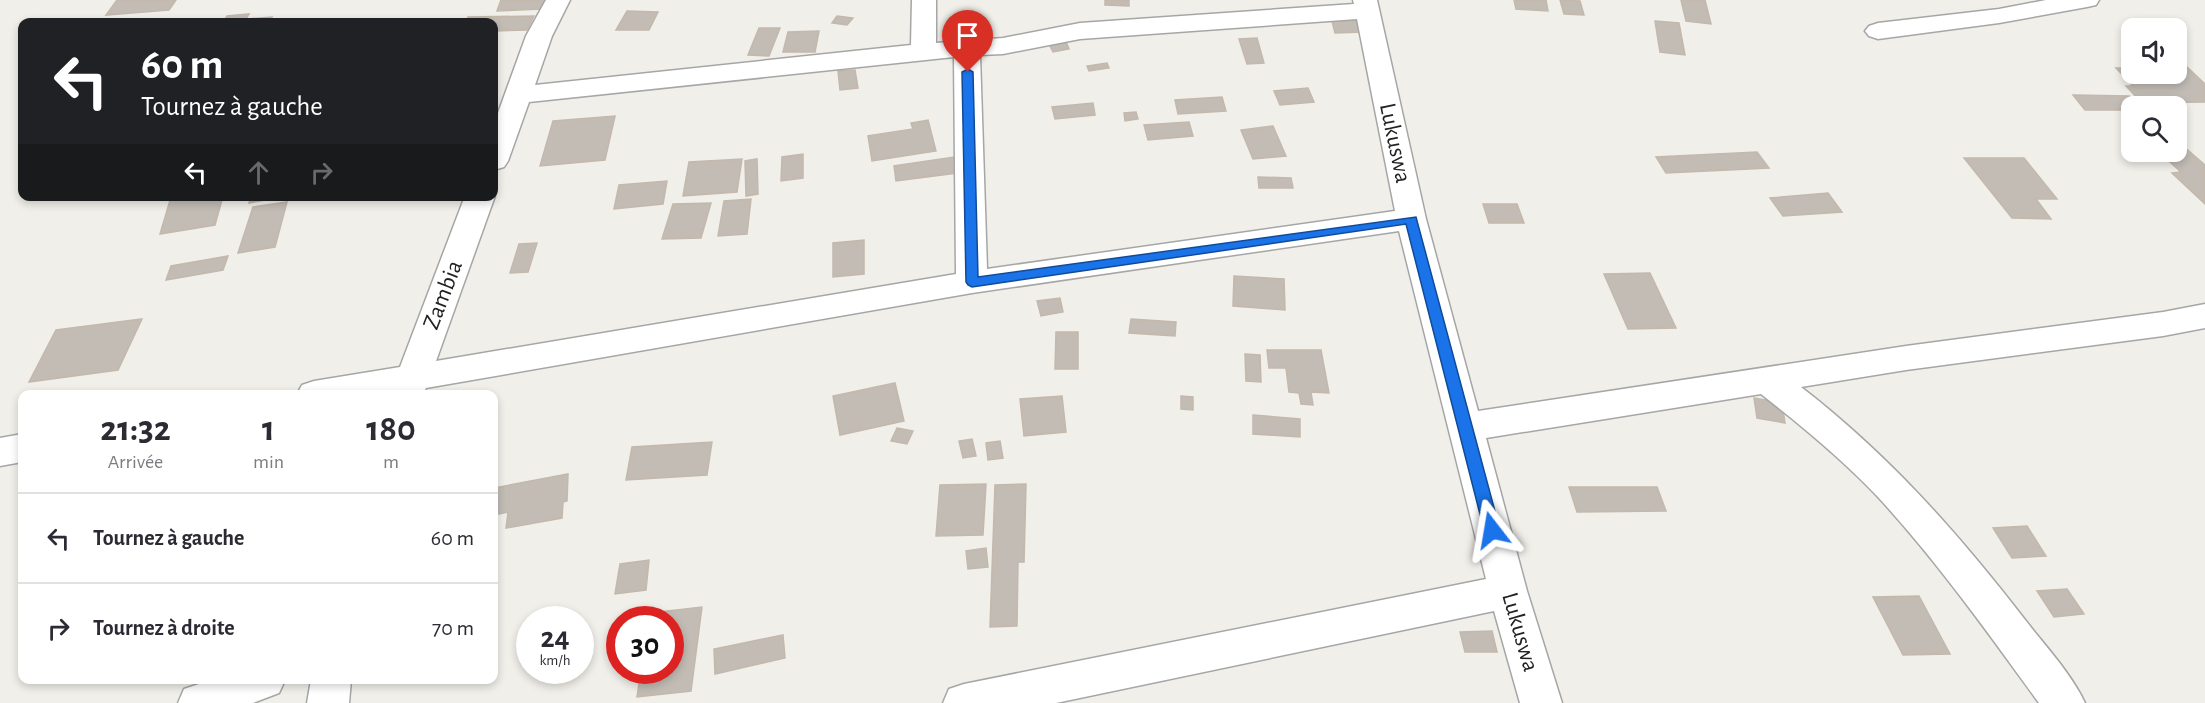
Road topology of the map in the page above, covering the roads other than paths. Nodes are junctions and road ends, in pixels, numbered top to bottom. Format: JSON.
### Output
{"nodes":[{"id":1,"x":558,"y":0,"type":"edge"},
{"id":2,"x":924,"y":0,"type":"edge"},
{"id":3,"x":2087,"y":0,"type":"edge"},
{"id":4,"x":1366,"y":6,"type":"edge"},
{"id":5,"x":1878,"y":31,"type":"dead end"},
{"id":6,"x":967,"y":49,"type":"junction"},
{"id":7,"x":924,"y":51,"type":"junction"},
{"id":8,"x":519,"y":95,"type":"junction"},
{"id":9,"x":498,"y":150,"type":"edge"},
{"id":10,"x":478,"y":201,"type":"edge"},
{"id":11,"x":1411,"y":219,"type":"junction"},
{"id":12,"x":972,"y":282,"type":"junction"},
{"id":13,"x":2205,"y":316,"type":"edge"},
{"id":14,"x":1767,"y":380,"type":"junction"},
{"id":15,"x":409,"y":386,"type":"edge"},
{"id":16,"x":362,"y":390,"type":"edge"},
{"id":17,"x":1466,"y":427,"type":"junction"},
{"id":18,"x":18,"y":449,"type":"edge"},
{"id":19,"x":0,"y":452,"type":"edge"},
{"id":20,"x":1508,"y":591,"type":"junction"},
{"id":21,"x":254,"y":684,"type":"edge"},
{"id":22,"x":330,"y":684,"type":"edge"},
{"id":23,"x":199,"y":703,"type":"edge"},
{"id":24,"x":328,"y":703,"type":"edge"},
{"id":25,"x":964,"y":703,"type":"edge"},
{"id":26,"x":1540,"y":703,"type":"edge"},
{"id":27,"x":2064,"y":703,"type":"edge"}],
"edges":[{"from":1,"to":8,"type":"street"},
{"from":2,"to":7,"type":"street"},
{"from":3,"to":5,"type":"street"},
{"from":4,"to":6,"type":"street"},
{"from":4,"to":11,"type":"street","name":"Lukuswa"},
{"from":6,"to":7,"type":"street"},
{"from":6,"to":12,"type":"street"},
{"from":7,"to":8,"type":"street"},
{"from":8,"to":9,"type":"street"},
{"from":10,"to":15,"type":"street","name":"Zambia"},
{"from":11,"to":12,"type":"street"},
{"from":11,"to":17,"type":"street","name":"Lukuswa"},
{"from":12,"to":15,"type":"street"},
{"from":13,"to":14,"type":"street"},
{"from":14,"to":17,"type":"street"},
{"from":14,"to":27,"type":"street"},
{"from":15,"to":16,"type":"street"},
{"from":17,"to":20,"type":"street","name":"Lukuswa"},
{"from":18,"to":19,"type":"street"},
{"from":20,"to":25,"type":"street"},
{"from":20,"to":26,"type":"street","name":"Lukuswa"},
{"from":21,"to":23,"type":"street"},
{"from":22,"to":24,"type":"street"}]}
